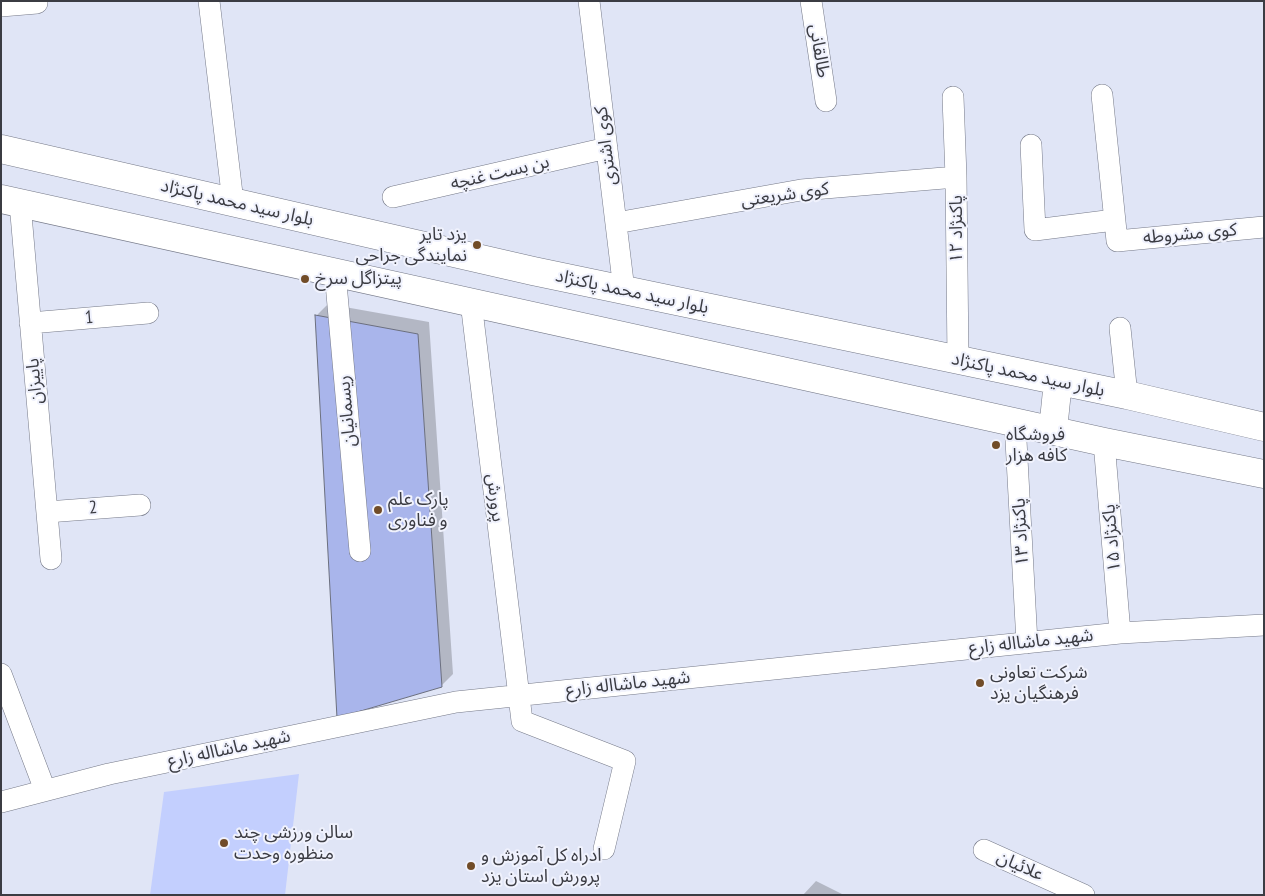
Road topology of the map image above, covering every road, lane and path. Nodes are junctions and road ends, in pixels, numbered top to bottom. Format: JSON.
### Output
{"nodes":[{"id":1,"x":209,"y":1,"type":"edge"},
{"id":2,"x":589,"y":1,"type":"edge"},
{"id":3,"x":811,"y":1,"type":"edge"},
{"id":4,"x":37,"y":3,"type":"dead end"},
{"id":5,"x":1,"y":6,"type":"edge"},
{"id":6,"x":1102,"y":95,"type":"dead end"},
{"id":7,"x":953,"y":97,"type":"dead end"},
{"id":8,"x":826,"y":101,"type":"dead end"},
{"id":9,"x":1031,"y":145,"type":"dead end"},
{"id":10,"x":607,"y":148,"type":"junction"},
{"id":11,"x":1,"y":149,"type":"edge"},
{"id":12,"x":956,"y":177,"type":"junction"},
{"id":13,"x":393,"y":197,"type":"dead end"},
{"id":14,"x":10,"y":201,"type":"edge"},
{"id":15,"x":233,"y":202,"type":"junction"},
{"id":16,"x":1114,"y":220,"type":"junction"},
{"id":17,"x":616,"y":223,"type":"junction"},
{"id":18,"x":1264,"y":227,"type":"edge"},
{"id":19,"x":335,"y":272,"type":"junction"},
{"id":20,"x":624,"y":290,"type":"junction"},
{"id":21,"x":471,"y":302,"type":"junction"},
{"id":22,"x":148,"y":313,"type":"dead end"},
{"id":23,"x":30,"y":323,"type":"junction"},
{"id":24,"x":1120,"y":328,"type":"dead end"},
{"id":25,"x":958,"y":360,"type":"junction"},
{"id":26,"x":1058,"y":381,"type":"junction"},
{"id":27,"x":1127,"y":395,"type":"junction"},
{"id":28,"x":1015,"y":422,"type":"junction"},
{"id":29,"x":1264,"y":427,"type":"edge"},
{"id":30,"x":1053,"y":430,"type":"junction"},
{"id":31,"x":1104,"y":442,"type":"junction"},
{"id":32,"x":1264,"y":474,"type":"edge"},
{"id":33,"x":140,"y":505,"type":"dead end"},
{"id":34,"x":47,"y":512,"type":"junction"},
{"id":35,"x":360,"y":551,"type":"dead end"},
{"id":36,"x":51,"y":559,"type":"dead end"},
{"id":37,"x":1264,"y":625,"type":"edge"},
{"id":38,"x":1120,"y":633,"type":"junction"},
{"id":39,"x":1027,"y":643,"type":"junction"},
{"id":40,"x":1,"y":674,"type":"edge"},
{"id":41,"x":520,"y":695,"type":"junction"},
{"id":42,"x":45,"y":790,"type":"junction"},
{"id":43,"x":1,"y":802,"type":"edge"},
{"id":44,"x":604,"y":849,"type":"dead end"},
{"id":45,"x":984,"y":850,"type":"dead end"},
{"id":46,"x":1084,"y":895,"type":"edge"}],
"edges":[{"from":1,"to":15,"type":"street"},
{"from":2,"to":10,"type":"street","name":"کوی اشتری"},
{"from":3,"to":8,"type":"street","name":"طالقانی"},
{"from":4,"to":5,"type":"street"},
{"from":6,"to":16,"type":"street"},
{"from":7,"to":12,"type":"street","name":"پاکنژاد ۱۲"},
{"from":9,"to":16,"type":"street"},
{"from":10,"to":13,"type":"street","name":"بن بست غنچه"},
{"from":10,"to":17,"type":"street","name":"کوی اشتری"},
{"from":11,"to":15,"type":"main road","name":"بلوار سید محمد پاکنژاد"},
{"from":12,"to":17,"type":"street","name":"کوی شریعتی"},
{"from":12,"to":25,"type":"street","name":"پاکنژاد ۱۲"},
{"from":14,"to":19,"type":"main road"},
{"from":14,"to":23,"type":"street","name":"پاییزان"},
{"from":15,"to":20,"type":"main road","name":"بلوار سید محمد پاکنژاد"},
{"from":16,"to":18,"type":"street","name":"کوی مشروطه"},
{"from":17,"to":20,"type":"street","name":"کوی اشتری"},
{"from":19,"to":21,"type":"main road"},
{"from":19,"to":35,"type":"street","name":"ریسمانیان"},
{"from":20,"to":25,"type":"main road","name":"بلوار سید محمد پاکنژاد"},
{"from":21,"to":28,"type":"main road"},
{"from":21,"to":41,"type":"street","name":"پرورش"},
{"from":22,"to":23,"type":"street","name":"1"},
{"from":23,"to":34,"type":"street","name":"پاییزان"},
{"from":24,"to":27,"type":"street"},
{"from":25,"to":26,"type":"main road","name":"بلوار سید محمد پاکنژاد"},
{"from":26,"to":27,"type":"main road","name":"بلوار سید محمد پاکنژاد"},
{"from":26,"to":30,"type":"main road"},
{"from":27,"to":29,"type":"main road","name":"بلوار سید محمد پاکنژاد"},
{"from":28,"to":30,"type":"main road"},
{"from":28,"to":39,"type":"street","name":"پاکنژاد ۱۳"},
{"from":30,"to":31,"type":"main road"},
{"from":31,"to":32,"type":"main road"},
{"from":31,"to":38,"type":"street","name":"پاکنژاد ۱۵"},
{"from":33,"to":34,"type":"street","name":"2"},
{"from":34,"to":36,"type":"street","name":"پاییزان"},
{"from":37,"to":38,"type":"street","name":"شهید ماشااله زارع"},
{"from":38,"to":39,"type":"street","name":"شهید ماشااله زارع"},
{"from":39,"to":41,"type":"street","name":"شهید ماشااله زارع"},
{"from":40,"to":42,"type":"street"},
{"from":41,"to":42,"type":"street","name":"شهید ماشااله زارع"},
{"from":41,"to":44,"type":"street","name":"پرورش"},
{"from":42,"to":43,"type":"street","name":"شهید ماشااله زارع"},
{"from":45,"to":46,"type":"street","name":"علائیان"}]}
